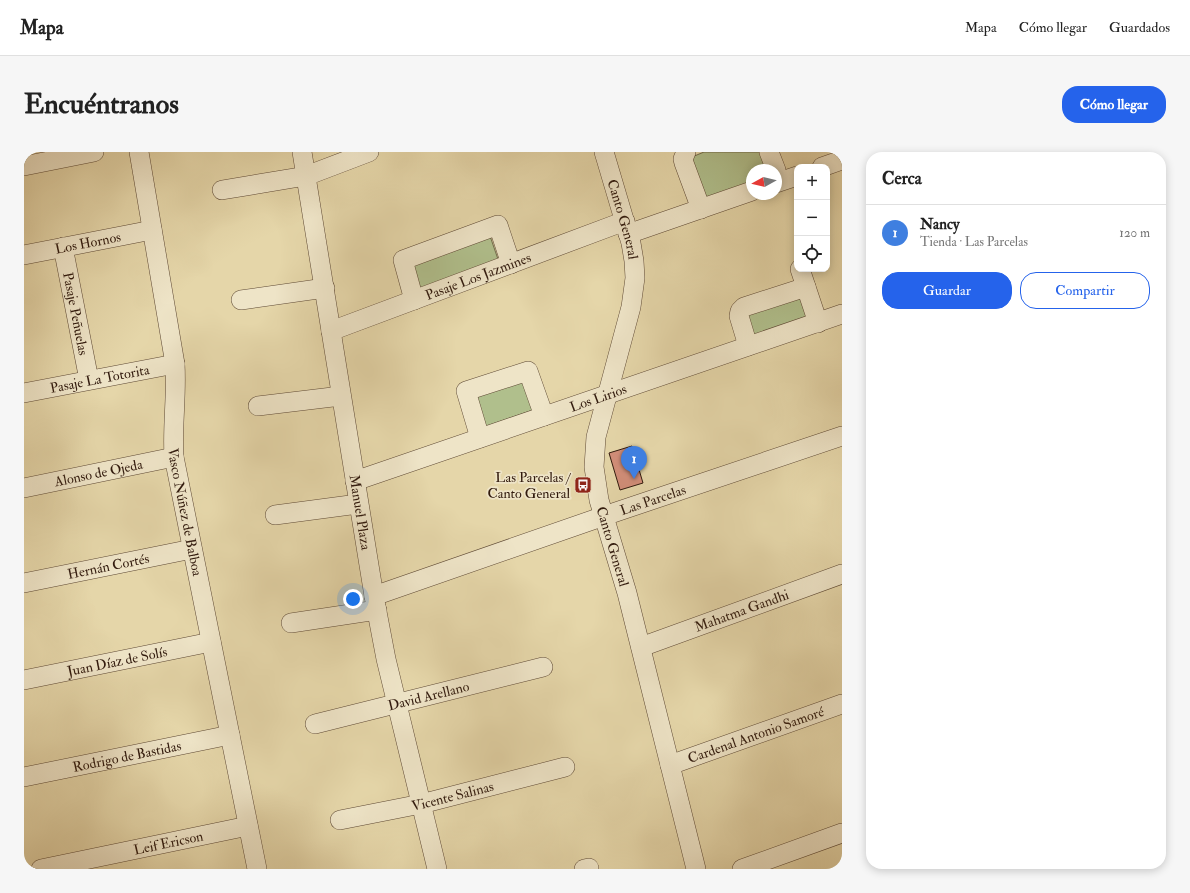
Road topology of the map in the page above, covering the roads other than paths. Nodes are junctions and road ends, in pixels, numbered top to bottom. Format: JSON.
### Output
{"nodes":[{"id":1,"x":94,"y":152,"type":"edge"},
{"id":2,"x":139,"y":152,"type":"edge"},
{"id":3,"x":302,"y":152,"type":"edge"},
{"id":4,"x":369,"y":152,"type":"edge"},
{"id":5,"x":604,"y":152,"type":"edge"},
{"id":6,"x":686,"y":152,"type":"edge"},
{"id":7,"x":769,"y":152,"type":"edge"},
{"id":8,"x":842,"y":160,"type":"edge"},
{"id":9,"x":775,"y":164,"type":"edge"},
{"id":10,"x":830,"y":164,"type":"edge"},
{"id":11,"x":24,"y":166,"type":"edge"},
{"id":12,"x":306,"y":176,"type":"junction"},
{"id":13,"x":222,"y":190,"type":"dead end"},
{"id":14,"x":746,"y":193,"type":"edge"},
{"id":15,"x":701,"y":209,"type":"junction"},
{"id":16,"x":626,"y":228,"type":"junction"},
{"id":17,"x":152,"y":230,"type":"junction"},
{"id":18,"x":63,"y":247,"type":"junction"},
{"id":19,"x":24,"y":255,"type":"edge"},
{"id":20,"x":511,"y":264,"type":"junction"},
{"id":21,"x":801,"y":272,"type":"edge"},
{"id":22,"x":806,"y":287,"type":"junction"},
{"id":23,"x":325,"y":288,"type":"junction"},
{"id":24,"x":241,"y":300,"type":"dead end"},
{"id":25,"x":414,"y":300,"type":"junction"},
{"id":26,"x":842,"y":314,"type":"edge"},
{"id":27,"x":818,"y":322,"type":"junction"},
{"id":28,"x":331,"y":330,"type":"junction"},
{"id":29,"x":748,"y":346,"type":"junction"},
{"id":30,"x":175,"y":364,"type":"junction"},
{"id":31,"x":89,"y":380,"type":"junction"},
{"id":32,"x":24,"y":393,"type":"edge"},
{"id":33,"x":607,"y":394,"type":"junction"},
{"id":34,"x":341,"y":396,"type":"junction"},
{"id":35,"x":258,"y":406,"type":"dead end"},
{"id":36,"x":544,"y":416,"type":"junction"},
{"id":37,"x":842,"y":436,"type":"edge"},
{"id":38,"x":480,"y":438,"type":"junction"},
{"id":39,"x":174,"y":458,"type":"junction"},
{"id":40,"x":354,"y":481,"type":"junction"},
{"id":41,"x":24,"y":488,"type":"edge"},
{"id":42,"x":358,"y":504,"type":"junction"},
{"id":43,"x":275,"y":515,"type":"dead end"},
{"id":44,"x":604,"y":516,"type":"junction"},
{"id":45,"x":192,"y":549,"type":"junction"},
{"id":46,"x":842,"y":574,"type":"edge"},
{"id":47,"x":24,"y":583,"type":"edge"},
{"id":48,"x":375,"y":603,"type":"junction"},
{"id":49,"x":291,"y":623,"type":"dead end"},
{"id":50,"x":211,"y":642,"type":"junction"},
{"id":51,"x":640,"y":647,"type":"junction"},
{"id":52,"x":543,"y":667,"type":"dead end"},
{"id":53,"x":24,"y":680,"type":"edge"},
{"id":54,"x":397,"y":704,"type":"junction"},
{"id":55,"x":842,"y":704,"type":"edge"},
{"id":56,"x":315,"y":724,"type":"dead end"},
{"id":57,"x":230,"y":735,"type":"junction"},
{"id":58,"x":670,"y":765,"type":"junction"},
{"id":59,"x":565,"y":767,"type":"dead end"},
{"id":60,"x":24,"y":777,"type":"edge"},
{"id":61,"x":421,"y":804,"type":"junction"},
{"id":62,"x":340,"y":820,"type":"dead end"},
{"id":63,"x":248,"y":826,"type":"junction"},
{"id":64,"x":842,"y":833,"type":"edge"},
{"id":65,"x":41,"y":869,"type":"edge"},
{"id":66,"x":257,"y":869,"type":"edge"},
{"id":67,"x":436,"y":869,"type":"edge"},
{"id":68,"x":696,"y":869,"type":"edge"},
{"id":69,"x":742,"y":869,"type":"edge"}],
"edges":[{"from":1,"to":11,"type":"street"},
{"from":2,"to":17,"type":"street","name":"Vasco Núñez de Balboa"},
{"from":3,"to":12,"type":"street","name":"Manuel Plaza"},
{"from":4,"to":12,"type":"street"},
{"from":5,"to":16,"type":"street","name":"Canto General"},
{"from":6,"to":15,"type":"street"},
{"from":7,"to":9,"type":"street"},
{"from":8,"to":10,"type":"street"},
{"from":12,"to":13,"type":"street"},
{"from":12,"to":23,"type":"street","name":"Manuel Plaza"},
{"from":14,"to":15,"type":"street","name":"Pasaje Los Jazmines"},
{"from":15,"to":16,"type":"street","name":"Pasaje Los Jazmines"},
{"from":16,"to":20,"type":"street","name":"Pasaje Los Jazmines"},
{"from":16,"to":33,"type":"street","name":"Canto General"},
{"from":17,"to":18,"type":"street","name":"Los Hornos"},
{"from":17,"to":30,"type":"street","name":"Vasco Núñez de Balboa"},
{"from":18,"to":19,"type":"street","name":"Los Hornos"},
{"from":18,"to":31,"type":"street","name":"Pasaje Peñuelas"},
{"from":20,"to":25,"type":"street","name":"Pasaje Los Jazmines"},
{"from":20,"to":25,"type":"street"},
{"from":21,"to":22,"type":"street"},
{"from":22,"to":27,"type":"street"},
{"from":22,"to":29,"type":"street"},
{"from":23,"to":24,"type":"street"},
{"from":23,"to":28,"type":"street","name":"Manuel Plaza"},
{"from":25,"to":28,"type":"street","name":"Pasaje Los Jazmines"},
{"from":26,"to":27,"type":"street","name":"Los Lirios"},
{"from":27,"to":29,"type":"street","name":"Los Lirios"},
{"from":28,"to":34,"type":"street","name":"Manuel Plaza"},
{"from":29,"to":33,"type":"street","name":"Los Lirios"},
{"from":30,"to":31,"type":"street","name":"Pasaje La Totorita"},
{"from":30,"to":39,"type":"street","name":"Vasco Núñez de Balboa"},
{"from":31,"to":32,"type":"street","name":"Pasaje La Totorita"},
{"from":33,"to":36,"type":"street","name":"Los Lirios"},
{"from":33,"to":44,"type":"street","name":"Canto General"},
{"from":34,"to":35,"type":"street"},
{"from":34,"to":40,"type":"street","name":"Manuel Plaza"},
{"from":36,"to":38,"type":"street","name":"Los Lirios"},
{"from":36,"to":38,"type":"street"},
{"from":37,"to":44,"type":"street","name":"Las Parcelas"},
{"from":38,"to":40,"type":"street","name":"Los Lirios"},
{"from":39,"to":41,"type":"street","name":"Alonso de Ojeda"},
{"from":39,"to":45,"type":"street","name":"Vasco Núñez de Balboa"},
{"from":40,"to":42,"type":"street","name":"Manuel Plaza"},
{"from":42,"to":43,"type":"street"},
{"from":42,"to":48,"type":"street","name":"Manuel Plaza"},
{"from":44,"to":48,"type":"street","name":"Las Parcelas"},
{"from":44,"to":51,"type":"street","name":"Canto General"},
{"from":45,"to":47,"type":"street","name":"Hernán Cortés"},
{"from":45,"to":50,"type":"street","name":"Vasco Núñez de Balboa"},
{"from":46,"to":51,"type":"street","name":"Mahatma Gandhi"},
{"from":48,"to":49,"type":"street","name":"Las Parcelas"},
{"from":48,"to":54,"type":"street","name":"Manuel Plaza"},
{"from":50,"to":53,"type":"street","name":"Juan Díaz de Solís"},
{"from":50,"to":57,"type":"street","name":"Vasco Núñez de Balboa"},
{"from":51,"to":58,"type":"street","name":"Canto General"},
{"from":52,"to":54,"type":"street","name":"David Arellano"},
{"from":54,"to":56,"type":"street","name":"David Arellano"},
{"from":54,"to":61,"type":"street","name":"Manuel Plaza"},
{"from":55,"to":58,"type":"street","name":"Cardenal Antonio Samoré"},
{"from":57,"to":60,"type":"street","name":"Rodrigo de Bastidas"},
{"from":57,"to":63,"type":"street","name":"Vasco Núñez de Balboa"},
{"from":58,"to":68,"type":"street","name":"Canto General"},
{"from":59,"to":61,"type":"street","name":"Vicente Salinas"},
{"from":61,"to":62,"type":"street","name":"Vicente Salinas"},
{"from":61,"to":67,"type":"street","name":"Manuel Plaza"},
{"from":63,"to":65,"type":"street","name":"Leif Ericson"},
{"from":63,"to":66,"type":"street","name":"Vasco Núñez de Balboa"},
{"from":64,"to":69,"type":"street"}]}
